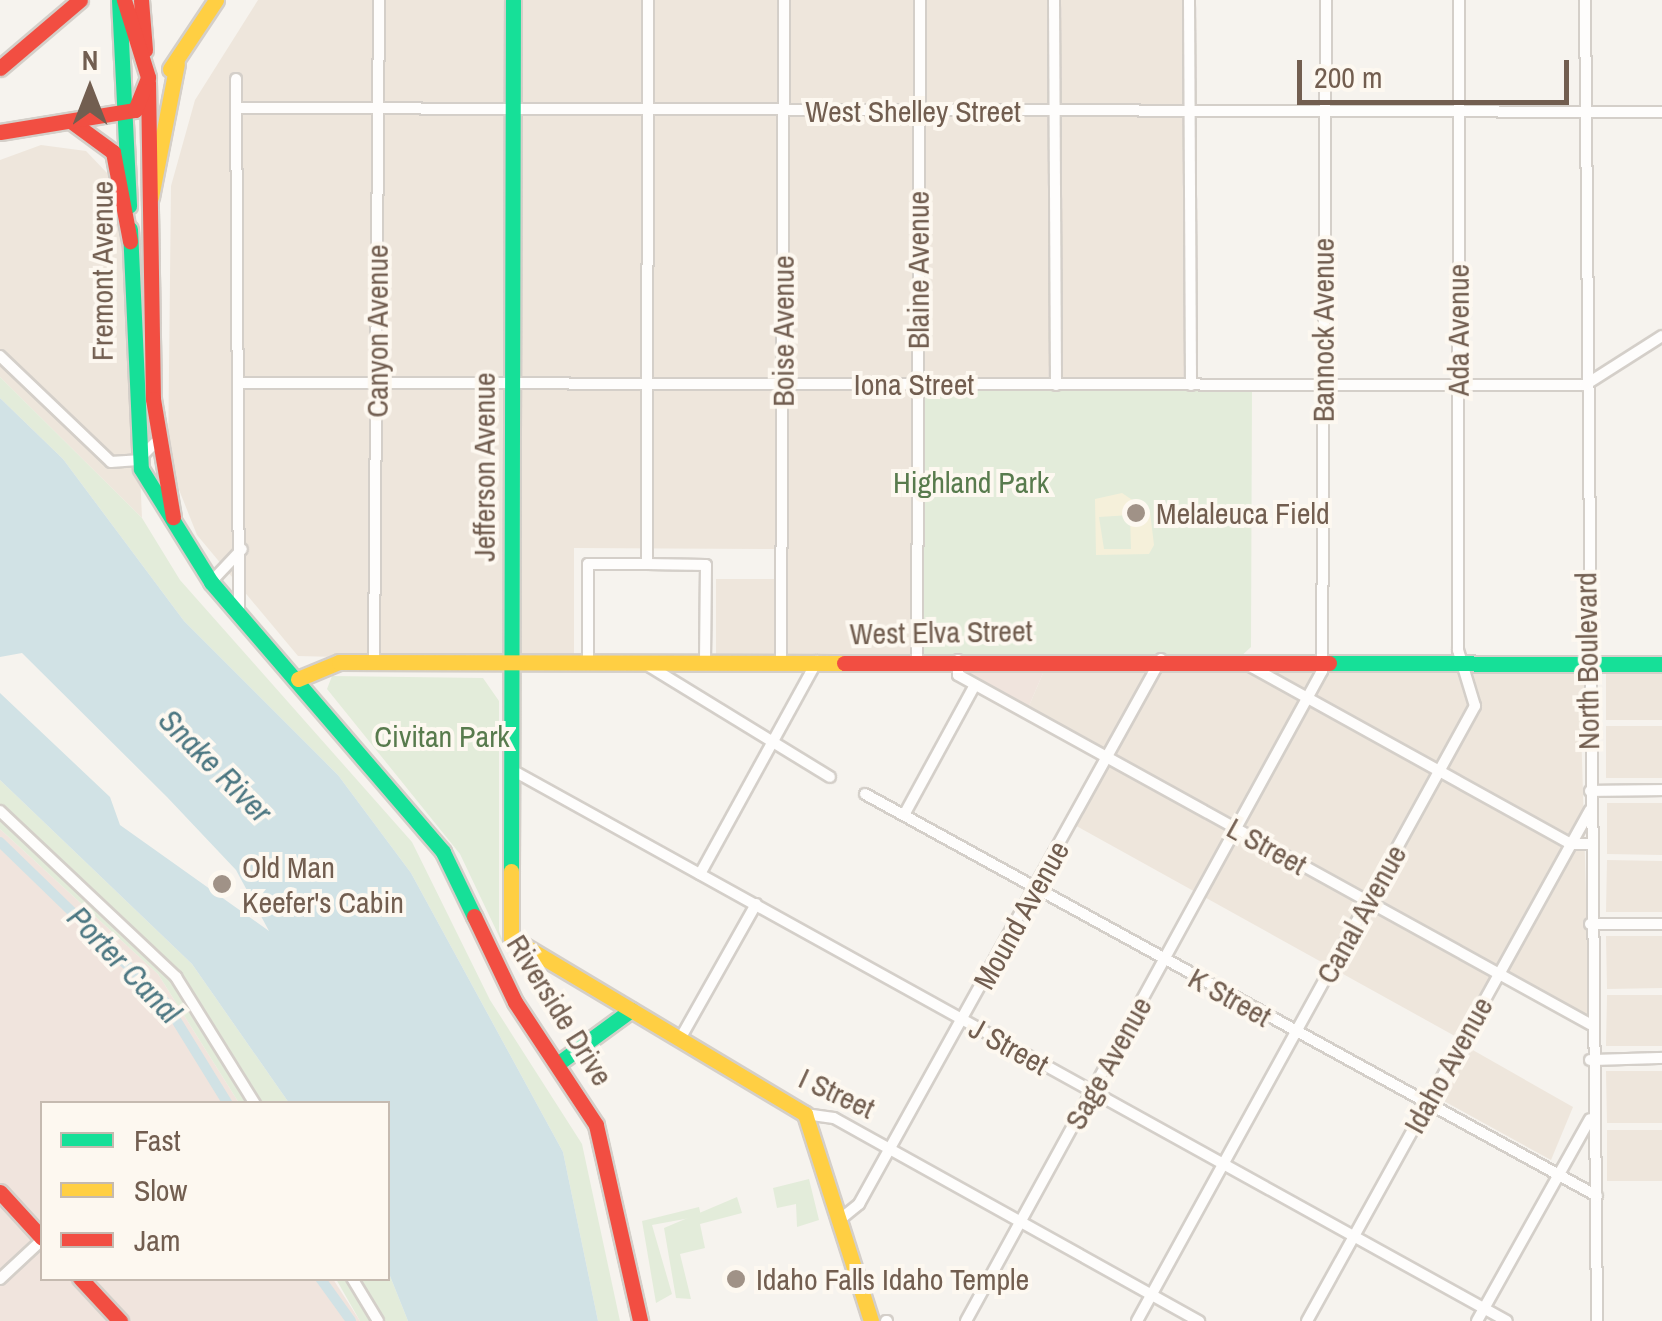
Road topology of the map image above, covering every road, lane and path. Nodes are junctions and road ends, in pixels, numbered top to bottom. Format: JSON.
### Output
{"nodes":[{"id":1,"x":80,"y":0,"type":"edge"},
{"id":2,"x":121,"y":0,"type":"edge"},
{"id":3,"x":137,"y":0,"type":"edge"},
{"id":4,"x":216,"y":0,"type":"edge"},
{"id":5,"x":379,"y":0,"type":"edge"},
{"id":6,"x":513,"y":0,"type":"edge"},
{"id":7,"x":648,"y":0,"type":"edge"},
{"id":8,"x":784,"y":0,"type":"edge"},
{"id":9,"x":920,"y":0,"type":"edge"},
{"id":10,"x":1054,"y":0,"type":"edge"},
{"id":11,"x":1188,"y":0,"type":"edge"},
{"id":12,"x":1326,"y":0,"type":"edge"},
{"id":13,"x":1460,"y":0,"type":"edge"},
{"id":14,"x":1585,"y":0,"type":"edge"},
{"id":15,"x":177,"y":64,"type":"junction"},
{"id":16,"x":0,"y":68,"type":"edge"},
{"id":17,"x":148,"y":77,"type":"junction"},
{"id":18,"x":236,"y":80,"type":"dead end"},
{"id":19,"x":241,"y":108,"type":"junction"},
{"id":20,"x":378,"y":110,"type":"junction"},
{"id":21,"x":513,"y":110,"type":"junction"},
{"id":22,"x":648,"y":110,"type":"junction"},
{"id":23,"x":784,"y":111,"type":"junction"},
{"id":24,"x":918,"y":111,"type":"junction"},
{"id":25,"x":1054,"y":112,"type":"junction"},
{"id":26,"x":1188,"y":112,"type":"junction"},
{"id":27,"x":1324,"y":112,"type":"junction"},
{"id":28,"x":1459,"y":112,"type":"junction"},
{"id":29,"x":1586,"y":112,"type":"junction"},
{"id":30,"x":1662,"y":112,"type":"edge"},
{"id":31,"x":127,"y":114,"type":"junction"},
{"id":32,"x":67,"y":120,"type":"junction"},
{"id":33,"x":0,"y":132,"type":"edge"},
{"id":34,"x":151,"y":198,"type":"junction"},
{"id":35,"x":130,"y":241,"type":"junction"},
{"id":36,"x":1662,"y":336,"type":"edge"},
{"id":37,"x":0,"y":356,"type":"edge"},
{"id":38,"x":243,"y":383,"type":"junction"},
{"id":39,"x":377,"y":384,"type":"junction"},
{"id":40,"x":512,"y":384,"type":"junction"},
{"id":41,"x":648,"y":384,"type":"junction"},
{"id":42,"x":782,"y":384,"type":"junction"},
{"id":43,"x":918,"y":384,"type":"junction"},
{"id":44,"x":1056,"y":384,"type":"junction"},
{"id":45,"x":1191,"y":385,"type":"junction"},
{"id":46,"x":1322,"y":385,"type":"junction"},
{"id":47,"x":1458,"y":385,"type":"junction"},
{"id":48,"x":1585,"y":386,"type":"junction"},
{"id":49,"x":156,"y":443,"type":"junction"},
{"id":50,"x":138,"y":460,"type":"junction"},
{"id":51,"x":176,"y":531,"type":"junction"},
{"id":52,"x":242,"y":548,"type":"junction"},
{"id":53,"x":647,"y":564,"type":"junction"},
{"id":54,"x":212,"y":582,"type":"junction"},
{"id":55,"x":239,"y":610,"type":"junction"},
{"id":56,"x":1160,"y":659,"type":"junction"},
{"id":57,"x":1238,"y":659,"type":"junction"},
{"id":58,"x":1322,"y":659,"type":"junction"},
{"id":59,"x":917,"y":660,"type":"junction"},
{"id":60,"x":958,"y":660,"type":"junction"},
{"id":61,"x":1462,"y":660,"type":"junction"},
{"id":62,"x":817,"y":661,"type":"junction"},
{"id":63,"x":374,"y":662,"type":"junction"},
{"id":64,"x":705,"y":662,"type":"junction"},
{"id":65,"x":781,"y":662,"type":"junction"},
{"id":66,"x":588,"y":663,"type":"junction"},
{"id":67,"x":644,"y":663,"type":"junction"},
{"id":68,"x":510,"y":664,"type":"junction"},
{"id":69,"x":1662,"y":664,"type":"edge"},
{"id":70,"x":1589,"y":665,"type":"junction"},
{"id":71,"x":294,"y":673,"type":"junction"},
{"id":72,"x":976,"y":685,"type":"junction"},
{"id":73,"x":1309,"y":699,"type":"junction"},
{"id":74,"x":773,"y":744,"type":"junction"},
{"id":75,"x":1108,"y":757,"type":"junction"},
{"id":76,"x":512,"y":770,"type":"junction"},
{"id":77,"x":1440,"y":772,"type":"junction"},
{"id":78,"x":830,"y":777,"type":"dead end"},
{"id":79,"x":1590,"y":790,"type":"junction"},
{"id":80,"x":1662,"y":790,"type":"edge"},
{"id":81,"x":866,"y":794,"type":"dead end"},
{"id":82,"x":0,"y":810,"type":"edge"},
{"id":83,"x":1590,"y":810,"type":"junction"},
{"id":84,"x":904,"y":816,"type":"junction"},
{"id":85,"x":1238,"y":830,"type":"junction"},
{"id":86,"x":1570,"y":844,"type":"junction"},
{"id":87,"x":1590,"y":844,"type":"junction"},
{"id":88,"x":700,"y":874,"type":"junction"},
{"id":89,"x":1034,"y":889,"type":"junction"},
{"id":90,"x":1368,"y":902,"type":"junction"},
{"id":91,"x":756,"y":904,"type":"junction"},
{"id":92,"x":1590,"y":924,"type":"junction"},
{"id":93,"x":1662,"y":924,"type":"edge"},
{"id":94,"x":511,"y":934,"type":"joint"},
{"id":95,"x":1165,"y":960,"type":"junction"},
{"id":96,"x":1498,"y":974,"type":"junction"},
{"id":97,"x":631,"y":1010,"type":"junction"},
{"id":98,"x":963,"y":1020,"type":"junction"},
{"id":99,"x":1590,"y":1024,"type":"junction"},
{"id":100,"x":1295,"y":1033,"type":"junction"},
{"id":101,"x":680,"y":1040,"type":"junction"},
{"id":102,"x":1662,"y":1058,"type":"edge"},
{"id":103,"x":1590,"y":1060,"type":"junction"},
{"id":104,"x":560,"y":1062,"type":"junction"},
{"id":105,"x":1092,"y":1092,"type":"junction"},
{"id":106,"x":253,"y":1101,"type":"edge"},
{"id":107,"x":1426,"y":1106,"type":"junction"},
{"id":108,"x":805,"y":1114,"type":"junction"},
{"id":109,"x":1590,"y":1119,"type":"junction"},
{"id":110,"x":890,"y":1150,"type":"junction"},
{"id":111,"x":1224,"y":1164,"type":"junction"},
{"id":112,"x":1557,"y":1177,"type":"junction"},
{"id":113,"x":0,"y":1192,"type":"edge"},
{"id":114,"x":1597,"y":1196,"type":"junction"},
{"id":115,"x":843,"y":1216,"type":"junction"},
{"id":116,"x":1020,"y":1222,"type":"junction"},
{"id":117,"x":1353,"y":1236,"type":"junction"},
{"id":118,"x":40,"y":1237,"type":"edge"},
{"id":119,"x":40,"y":1241,"type":"edge"},
{"id":120,"x":0,"y":1278,"type":"edge"},
{"id":121,"x":83,"y":1281,"type":"edge"},
{"id":122,"x":354,"y":1281,"type":"edge"},
{"id":123,"x":1152,"y":1294,"type":"junction"},
{"id":124,"x":1484,"y":1308,"type":"junction"},
{"id":125,"x":120,"y":1321,"type":"edge"},
{"id":126,"x":378,"y":1321,"type":"edge"},
{"id":127,"x":640,"y":1321,"type":"edge"},
{"id":128,"x":872,"y":1321,"type":"edge"},
{"id":129,"x":966,"y":1321,"type":"edge"},
{"id":130,"x":1137,"y":1321,"type":"edge"},
{"id":131,"x":1199,"y":1321,"type":"edge"},
{"id":132,"x":1307,"y":1321,"type":"edge"},
{"id":133,"x":1477,"y":1321,"type":"edge"},
{"id":134,"x":1507,"y":1321,"type":"edge"},
{"id":135,"x":1597,"y":1321,"type":"edge"}],
"edges":[{"from":1,"to":16,"type":"main road"},
{"from":2,"to":17,"type":"main road"},
{"from":2,"to":31,"type":"main road","name":"Fremont Avenue"},
{"from":3,"to":17,"type":"main road","name":"Fremont Avenue"},
{"from":4,"to":15,"type":"main road"},
{"from":5,"to":20,"type":"street","name":"Canyon Avenue"},
{"from":6,"to":21,"type":"main road","name":"Jefferson Avenue"},
{"from":7,"to":22,"type":"street"},
{"from":8,"to":23,"type":"street","name":"Boise Avenue"},
{"from":9,"to":24,"type":"street","name":"Blaine Avenue"},
{"from":10,"to":25,"type":"street"},
{"from":11,"to":26,"type":"street"},
{"from":12,"to":27,"type":"street","name":"Bannock Avenue"},
{"from":13,"to":28,"type":"street","name":"Ada Avenue"},
{"from":14,"to":29,"type":"street","name":"North Boulevard"},
{"from":15,"to":17,"type":"main road"},
{"from":15,"to":34,"type":"main road"},
{"from":17,"to":31,"type":"main road"},
{"from":17,"to":34,"type":"main road","name":"Fremont Avenue"},
{"from":18,"to":19,"type":"street"},
{"from":19,"to":20,"type":"street","name":"West Shelley Street"},
{"from":19,"to":38,"type":"street"},
{"from":20,"to":21,"type":"street","name":"West Shelley Street"},
{"from":20,"to":39,"type":"street","name":"Canyon Avenue"},
{"from":21,"to":22,"type":"street","name":"West Shelley Street"},
{"from":21,"to":40,"type":"main road","name":"Jefferson Avenue"},
{"from":22,"to":23,"type":"street","name":"West Shelley Street"},
{"from":22,"to":41,"type":"street"},
{"from":23,"to":24,"type":"street","name":"West Shelley Street"},
{"from":23,"to":42,"type":"street","name":"Boise Avenue"},
{"from":24,"to":25,"type":"street","name":"West Shelley Street"},
{"from":24,"to":43,"type":"street","name":"Blaine Avenue"},
{"from":25,"to":26,"type":"street","name":"West Shelley Street"},
{"from":25,"to":44,"type":"street"},
{"from":26,"to":27,"type":"street","name":"West Shelley Street"},
{"from":26,"to":45,"type":"street"},
{"from":27,"to":28,"type":"street","name":"West Shelley Street"},
{"from":27,"to":46,"type":"street","name":"Bannock Avenue"},
{"from":28,"to":29,"type":"street","name":"West Shelley Street"},
{"from":28,"to":47,"type":"street","name":"Ada Avenue"},
{"from":29,"to":30,"type":"street","name":"West Shelley Street"},
{"from":29,"to":48,"type":"street","name":"North Boulevard"},
{"from":31,"to":32,"type":"main road"},
{"from":31,"to":35,"type":"main road","name":"Fremont Avenue"},
{"from":32,"to":33,"type":"main road"},
{"from":32,"to":35,"type":"main road"},
{"from":34,"to":49,"type":"main road","name":"Fremont Avenue"},
{"from":35,"to":50,"type":"main road","name":"Fremont Avenue"},
{"from":36,"to":48,"type":"street"},
{"from":37,"to":50,"type":"street"},
{"from":38,"to":39,"type":"street","name":"Iona Street"},
{"from":38,"to":52,"type":"street"},
{"from":39,"to":40,"type":"street","name":"Iona Street"},
{"from":39,"to":63,"type":"street","name":"Canyon Avenue"},
{"from":40,"to":41,"type":"street","name":"Iona Street"},
{"from":40,"to":68,"type":"main road","name":"Jefferson Avenue"},
{"from":41,"to":42,"type":"street","name":"Iona Street"},
{"from":41,"to":53,"type":"street"},
{"from":42,"to":43,"type":"street","name":"Iona Street"},
{"from":42,"to":65,"type":"street","name":"Boise Avenue"},
{"from":43,"to":44,"type":"street","name":"Iona Street"},
{"from":43,"to":59,"type":"street","name":"Blaine Avenue"},
{"from":44,"to":45,"type":"street","name":"Iona Street"},
{"from":45,"to":46,"type":"street","name":"Iona Street"},
{"from":46,"to":47,"type":"street","name":"Iona Street"},
{"from":46,"to":58,"type":"street","name":"Bannock Avenue"},
{"from":47,"to":48,"type":"street","name":"Iona Street"},
{"from":47,"to":61,"type":"street","name":"Ada Avenue"},
{"from":48,"to":70,"type":"street","name":"North Boulevard"},
{"from":49,"to":50,"type":"street"},
{"from":49,"to":51,"type":"main road","name":"Fremont Avenue"},
{"from":50,"to":51,"type":"main road","name":"Fremont Avenue"},
{"from":51,"to":54,"type":"main road","name":"Fremont Avenue"},
{"from":52,"to":54,"type":"street"},
{"from":52,"to":55,"type":"street"},
{"from":53,"to":64,"type":"street"},
{"from":53,"to":66,"type":"street"},
{"from":54,"to":55,"type":"main road","name":"Fremont Avenue"},
{"from":55,"to":71,"type":"main road","name":"Fremont Avenue"},
{"from":56,"to":57,"type":"main road","name":"West Elva Street"},
{"from":56,"to":60,"type":"main road","name":"West Elva Street"},
{"from":56,"to":75,"type":"street","name":"Mound Avenue"},
{"from":57,"to":58,"type":"main road","name":"West Elva Street"},
{"from":57,"to":73,"type":"street"},
{"from":58,"to":61,"type":"main road","name":"West Elva Street"},
{"from":58,"to":73,"type":"street","name":"Bannock Avenue"},
{"from":59,"to":60,"type":"main road","name":"West Elva Street"},
{"from":59,"to":62,"type":"main road","name":"West Elva Street"},
{"from":60,"to":72,"type":"street","name":"L Street"},
{"from":61,"to":70,"type":"main road","name":"West Elva Street"},
{"from":61,"to":77,"type":"street","name":"Canal Avenue"},
{"from":62,"to":65,"type":"main road","name":"West Elva Street"},
{"from":62,"to":74,"type":"street"},
{"from":63,"to":68,"type":"main road","name":"West Elva Street"},
{"from":63,"to":71,"type":"main road","name":"West Elva Street"},
{"from":64,"to":65,"type":"main road","name":"West Elva Street"},
{"from":64,"to":67,"type":"main road","name":"West Elva Street"},
{"from":66,"to":67,"type":"main road","name":"West Elva Street"},
{"from":66,"to":68,"type":"main road","name":"West Elva Street"},
{"from":67,"to":74,"type":"street"},
{"from":68,"to":76,"type":"main road","name":"Jefferson Avenue"},
{"from":69,"to":70,"type":"main road","name":"West Elva Street"},
{"from":70,"to":79,"type":"street","name":"North Boulevard"},
{"from":71,"to":104,"type":"main road","name":"Riverside Drive"},
{"from":72,"to":75,"type":"street","name":"L Street"},
{"from":72,"to":84,"type":"street"},
{"from":73,"to":77,"type":"street"},
{"from":73,"to":85,"type":"street","name":"Sage Avenue"},
{"from":74,"to":78,"type":"street"},
{"from":74,"to":88,"type":"street"},
{"from":75,"to":85,"type":"street","name":"L Street"},
{"from":75,"to":89,"type":"street","name":"Mound Avenue"},
{"from":76,"to":88,"type":"street","name":"J Street"},
{"from":76,"to":94,"type":"main road","name":"Jefferson Avenue"},
{"from":77,"to":86,"type":"street"},
{"from":77,"to":90,"type":"street","name":"Canal Avenue"},
{"from":79,"to":80,"type":"street"},
{"from":79,"to":83,"type":"street","name":"North Boulevard"},
{"from":81,"to":84,"type":"street","name":"K Street"},
{"from":82,"to":106,"type":"street"},
{"from":83,"to":86,"type":"street","name":"Idaho Avenue"},
{"from":83,"to":87,"type":"street","name":"North Boulevard"},
{"from":84,"to":89,"type":"street","name":"K Street"},
{"from":85,"to":90,"type":"street","name":"L Street"},
{"from":85,"to":95,"type":"street","name":"Sage Avenue"},
{"from":86,"to":87,"type":"street"},
{"from":86,"to":96,"type":"street","name":"Idaho Avenue"},
{"from":87,"to":92,"type":"street","name":"North Boulevard"},
{"from":88,"to":91,"type":"street","name":"J Street"},
{"from":89,"to":95,"type":"street","name":"K Street"},
{"from":89,"to":98,"type":"street","name":"Mound Avenue"},
{"from":90,"to":96,"type":"street","name":"L Street"},
{"from":90,"to":100,"type":"street","name":"Canal Avenue"},
{"from":91,"to":98,"type":"street","name":"J Street"},
{"from":91,"to":101,"type":"street"},
{"from":92,"to":93,"type":"street"},
{"from":92,"to":99,"type":"street","name":"North Boulevard"},
{"from":94,"to":97,"type":"main road","name":"I Street"},
{"from":95,"to":100,"type":"street","name":"K Street"},
{"from":95,"to":105,"type":"street","name":"Sage Avenue"},
{"from":96,"to":99,"type":"street","name":"L Street"},
{"from":96,"to":107,"type":"street","name":"Idaho Avenue"},
{"from":97,"to":101,"type":"main road","name":"I Street"},
{"from":97,"to":104,"type":"main road"},
{"from":98,"to":105,"type":"street","name":"J Street"},
{"from":98,"to":110,"type":"street","name":"Mound Avenue"},
{"from":99,"to":103,"type":"street","name":"North Boulevard"},
{"from":100,"to":107,"type":"street","name":"K Street"},
{"from":100,"to":111,"type":"street","name":"Canal Avenue"},
{"from":101,"to":108,"type":"main road","name":"I Street"},
{"from":102,"to":103,"type":"street"},
{"from":103,"to":109,"type":"street","name":"North Boulevard"},
{"from":104,"to":127,"type":"main road","name":"Riverside Drive"},
{"from":105,"to":111,"type":"street","name":"J Street"},
{"from":105,"to":116,"type":"street","name":"Sage Avenue"},
{"from":107,"to":112,"type":"street","name":"K Street"},
{"from":107,"to":117,"type":"street","name":"Idaho Avenue"},
{"from":108,"to":110,"type":"street","name":"I Street"},
{"from":108,"to":115,"type":"main road"},
{"from":109,"to":112,"type":"street"},
{"from":109,"to":114,"type":"street","name":"North Boulevard"},
{"from":110,"to":115,"type":"street","name":"Mound Avenue"},
{"from":110,"to":116,"type":"street","name":"I Street"},
{"from":111,"to":117,"type":"street","name":"J Street"},
{"from":111,"to":123,"type":"street","name":"Canal Avenue"},
{"from":112,"to":114,"type":"street","name":"K Street"},
{"from":112,"to":124,"type":"street"},
{"from":113,"to":118,"type":"main road"},
{"from":114,"to":135,"type":"street","name":"North Boulevard"},
{"from":115,"to":128,"type":"main road"},
{"from":116,"to":123,"type":"street","name":"I Street"},
{"from":116,"to":129,"type":"street","name":"Sage Avenue"},
{"from":117,"to":124,"type":"street","name":"J Street"},
{"from":117,"to":132,"type":"street","name":"Idaho Avenue"},
{"from":119,"to":120,"type":"street"},
{"from":121,"to":125,"type":"main road"},
{"from":122,"to":126,"type":"street"},
{"from":123,"to":130,"type":"street","name":"Canal Avenue"},
{"from":123,"to":131,"type":"street","name":"I Street"},
{"from":124,"to":133,"type":"street"},
{"from":124,"to":134,"type":"street","name":"J Street"}]}
